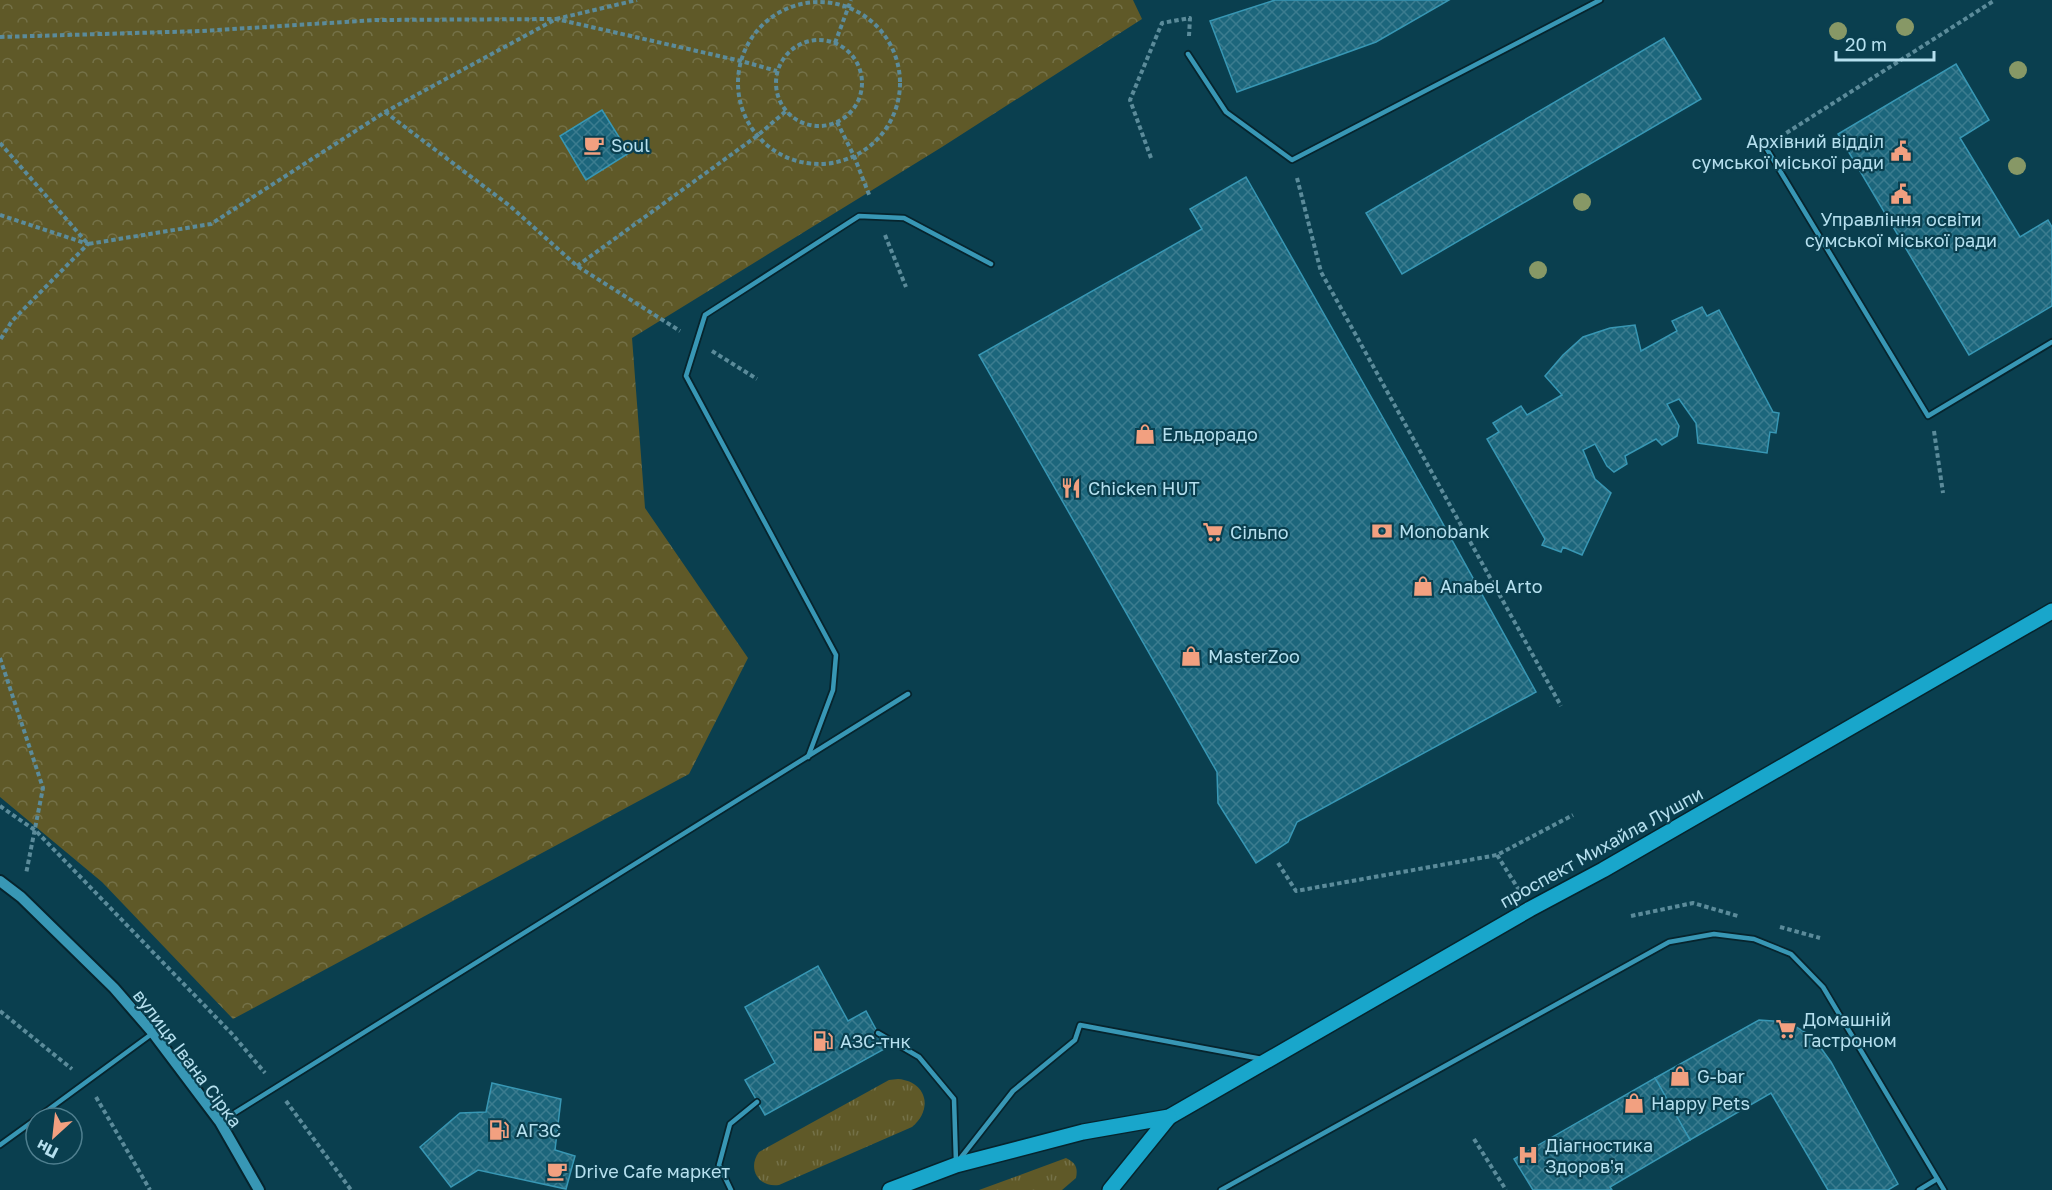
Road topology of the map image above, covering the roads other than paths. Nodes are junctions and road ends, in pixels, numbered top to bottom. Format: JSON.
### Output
{"nodes":[{"id":1,"x":1600,"y":0,"type":"edge"},
{"id":2,"x":1188,"y":54,"type":"road end"},
{"id":3,"x":1765,"y":146,"type":"road end"},
{"id":4,"x":991,"y":264,"type":"dead end"},
{"id":5,"x":2052,"y":342,"type":"edge"},
{"id":6,"x":2052,"y":611,"type":"edge"},
{"id":7,"x":908,"y":694,"type":"dead end"},
{"id":8,"x":808,"y":757,"type":"junction"},
{"id":9,"x":0,"y":881,"type":"edge"},
{"id":10,"x":153,"y":1033,"type":"junction"},
{"id":11,"x":878,"y":1033,"type":"dead end"},
{"id":12,"x":1269,"y":1060,"type":"junction"},
{"id":13,"x":757,"y":1101,"type":"dead end"},
{"id":14,"x":53,"y":1106,"type":"edge"},
{"id":15,"x":1169,"y":1117,"type":"junction"},
{"id":16,"x":220,"y":1122,"type":"junction"},
{"id":17,"x":24,"y":1127,"type":"edge"},
{"id":18,"x":0,"y":1145,"type":"edge"},
{"id":19,"x":956,"y":1165,"type":"junction"},
{"id":20,"x":1937,"y":1179,"type":"junction"},
{"id":21,"x":1117,"y":1188,"type":"edge"},
{"id":22,"x":259,"y":1190,"type":"edge"},
{"id":23,"x":731,"y":1190,"type":"edge"},
{"id":24,"x":890,"y":1190,"type":"edge"},
{"id":25,"x":1221,"y":1190,"type":"edge"},
{"id":26,"x":1919,"y":1190,"type":"edge"},
{"id":27,"x":1944,"y":1190,"type":"edge"}],
"edges":[{"from":1,"to":2,"type":"lane"},
{"from":3,"to":5,"type":"lane"},
{"from":4,"to":8,"type":"lane"},
{"from":6,"to":12,"type":"main road","name":"проспект Михайла Лушпи"},
{"from":7,"to":8,"type":"lane"},
{"from":8,"to":16,"type":"lane"},
{"from":9,"to":10,"type":"street","name":"вулиця Івана Сірка"},
{"from":10,"to":14,"type":"lane"},
{"from":10,"to":16,"type":"street","name":"вулиця Івана Сірка"},
{"from":11,"to":19,"type":"lane"},
{"from":12,"to":15,"type":"main road","name":"проспект Михайла Лушпи"},
{"from":12,"to":19,"type":"lane"},
{"from":13,"to":23,"type":"lane"},
{"from":15,"to":19,"type":"main road","name":"проспект Михайла Лушпи"},
{"from":15,"to":21,"type":"main road","name":"проспект Михайла Лушпи"},
{"from":16,"to":22,"type":"street","name":"вулиця Івана Сірка"},
{"from":17,"to":18,"type":"lane"},
{"from":19,"to":24,"type":"main road","name":"проспект Михайла Лушпи"},
{"from":20,"to":25,"type":"lane"},
{"from":20,"to":26,"type":"lane"},
{"from":20,"to":27,"type":"lane"}]}
